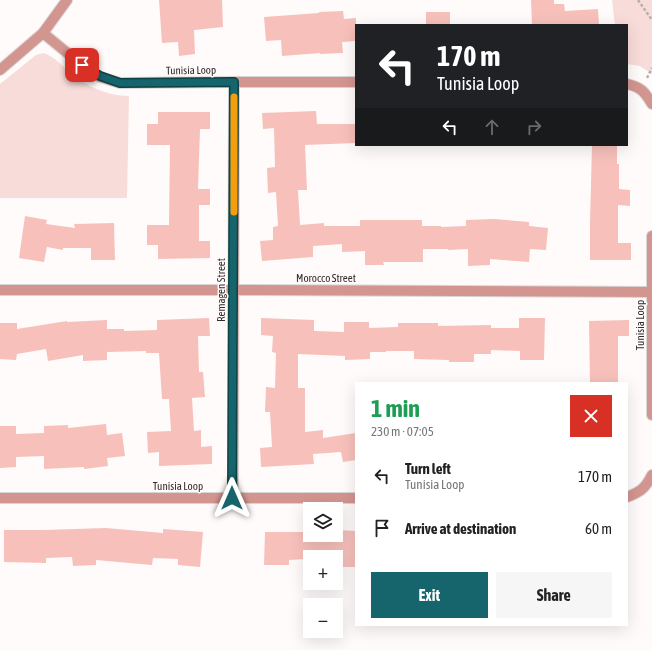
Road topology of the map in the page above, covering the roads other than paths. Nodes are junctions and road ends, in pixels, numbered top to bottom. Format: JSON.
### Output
{"nodes":[{"id":1,"x":67,"y":0,"type":"edge"},
{"id":2,"x":43,"y":33,"type":"junction"},
{"id":3,"x":0,"y":70,"type":"edge"},
{"id":4,"x":234,"y":82,"type":"junction"},
{"id":5,"x":355,"y":82,"type":"edge"},
{"id":6,"x":628,"y":84,"type":"edge"},
{"id":7,"x":652,"y":104,"type":"edge"},
{"id":8,"x":652,"y":236,"type":"edge"},
{"id":9,"x":0,"y":290,"type":"edge"},
{"id":10,"x":233,"y":290,"type":"junction"},
{"id":11,"x":652,"y":292,"type":"edge"},
{"id":12,"x":652,"y":415,"type":"edge"},
{"id":13,"x":652,"y":475,"type":"edge"},
{"id":14,"x":628,"y":497,"type":"edge"},
{"id":15,"x":0,"y":498,"type":"edge"},
{"id":16,"x":232,"y":498,"type":"junction"},
{"id":17,"x":355,"y":498,"type":"edge"}],
"edges":[{"from":1,"to":2,"type":"street"},
{"from":2,"to":3,"type":"street"},
{"from":2,"to":4,"type":"street","name":"Tunisia Loop"},
{"from":4,"to":5,"type":"street","name":"Tunisia Loop"},
{"from":4,"to":10,"type":"street","name":"Remagen Street"},
{"from":6,"to":7,"type":"street"},
{"from":8,"to":11,"type":"street","name":"Tunisia Loop"},
{"from":9,"to":10,"type":"street","name":"Morocco Street"},
{"from":10,"to":11,"type":"street","name":"Morocco Street"},
{"from":10,"to":16,"type":"street","name":"Remagen Street"},
{"from":11,"to":12,"type":"street","name":"Tunisia Loop"},
{"from":13,"to":14,"type":"street"},
{"from":15,"to":16,"type":"street","name":"Tunisia Loop"},
{"from":16,"to":17,"type":"street","name":"Tunisia Loop"}]}
